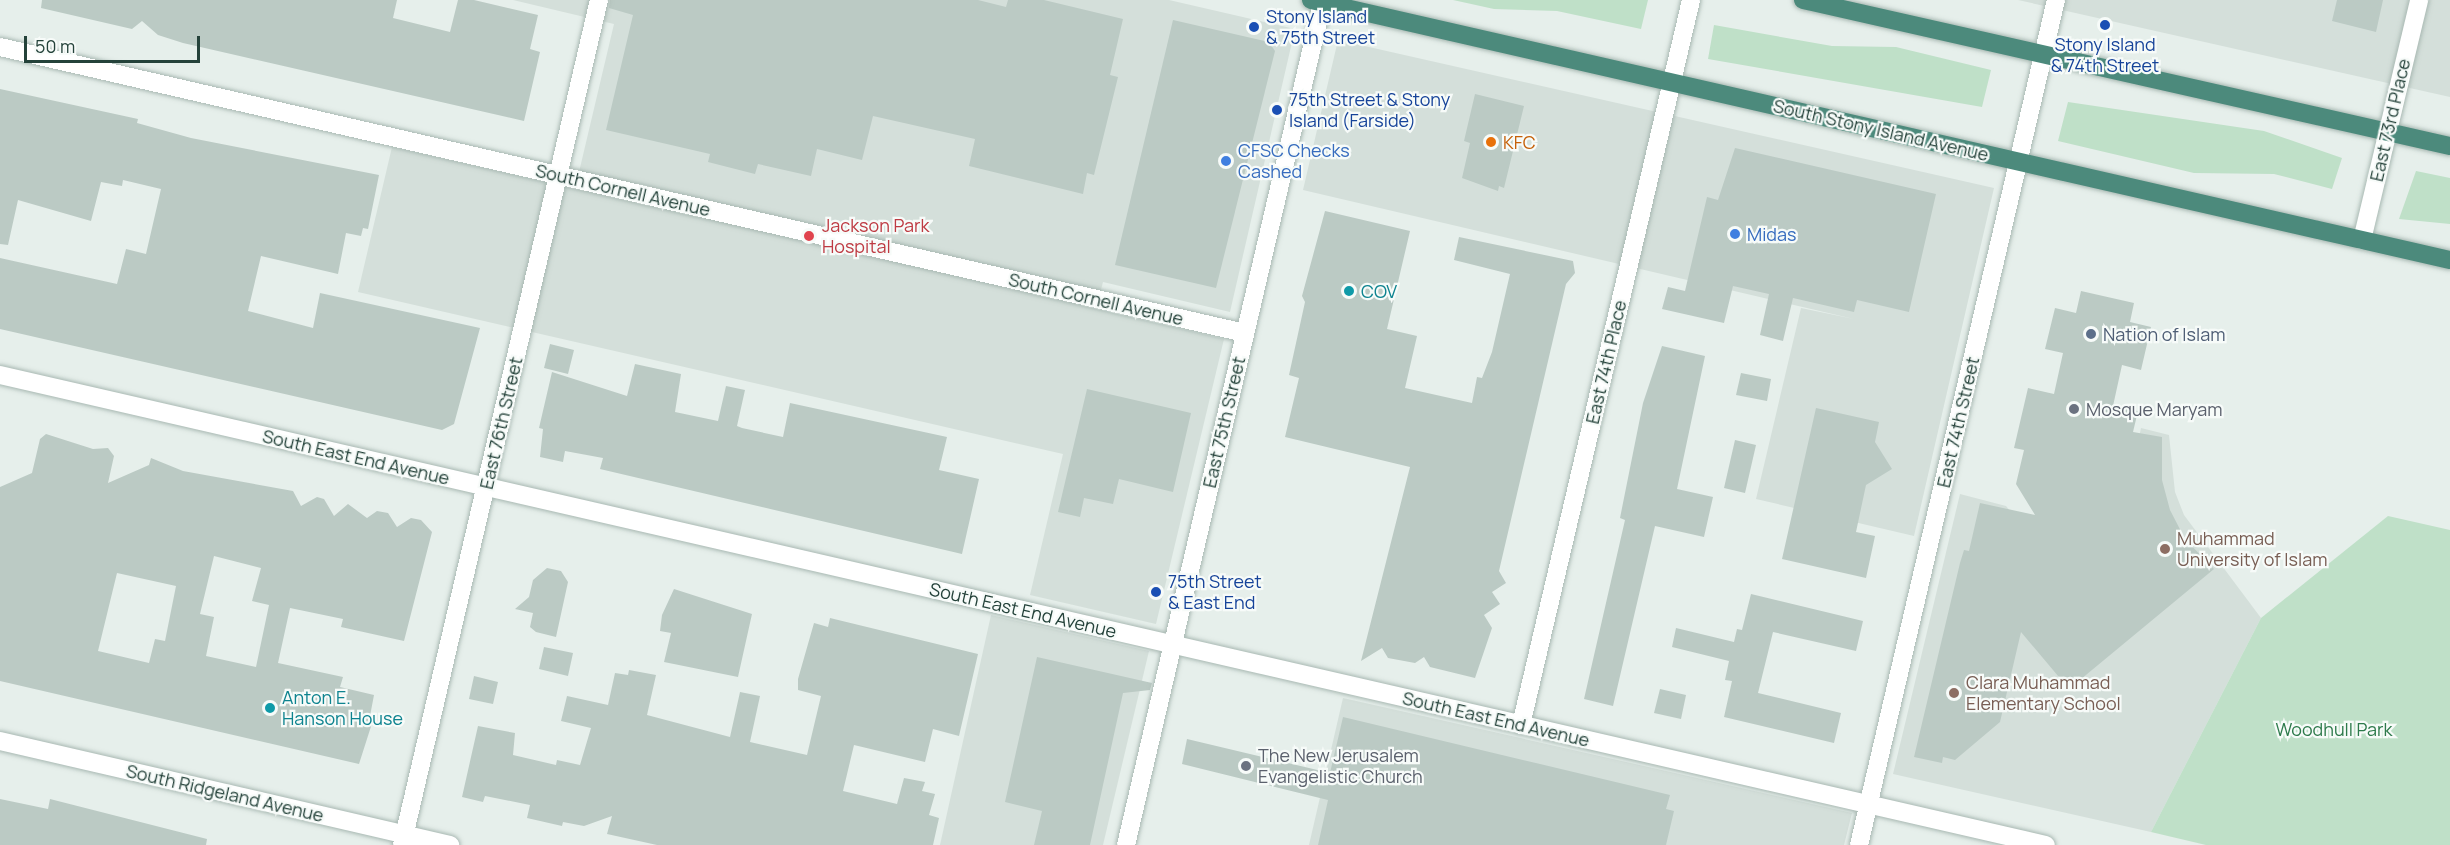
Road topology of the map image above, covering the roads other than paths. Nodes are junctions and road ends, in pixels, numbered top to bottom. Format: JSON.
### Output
{"nodes":[{"id":1,"x":599,"y":0,"type":"edge"},
{"id":2,"x":1691,"y":0,"type":"edge"},
{"id":3,"x":1803,"y":0,"type":"edge"},
{"id":4,"x":2056,"y":0,"type":"edge"},
{"id":5,"x":2419,"y":0,"type":"edge"},
{"id":6,"x":1320,"y":1,"type":"edge"},
{"id":7,"x":0,"y":47,"type":"edge"},
{"id":8,"x":2044,"y":53,"type":"junction"},
{"id":9,"x":1671,"y":83,"type":"junction"},
{"id":10,"x":2387,"y":132,"type":"junction"},
{"id":11,"x":2450,"y":146,"type":"edge"},
{"id":12,"x":2019,"y":160,"type":"junction"},
{"id":13,"x":558,"y":176,"type":"junction"},
{"id":14,"x":2362,"y":240,"type":"junction"},
{"id":15,"x":2450,"y":260,"type":"edge"},
{"id":16,"x":1245,"y":333,"type":"junction"},
{"id":17,"x":0,"y":375,"type":"edge"},
{"id":18,"x":486,"y":487,"type":"junction"},
{"id":19,"x":1172,"y":645,"type":"junction"},
{"id":20,"x":1521,"y":725,"type":"junction"},
{"id":21,"x":0,"y":741,"type":"edge"},
{"id":22,"x":1868,"y":804,"type":"junction"},
{"id":23,"x":403,"y":840,"type":"edge"},
{"id":24,"x":450,"y":845,"type":"edge"},
{"id":25,"x":1126,"y":845,"type":"edge"},
{"id":26,"x":1859,"y":845,"type":"edge"},
{"id":27,"x":2046,"y":845,"type":"edge"}],
"edges":[{"from":1,"to":13,"type":"street","name":"East 76th Street"},
{"from":2,"to":9,"type":"street","name":"East 74th Place"},
{"from":3,"to":8,"type":"highway"},
{"from":4,"to":8,"type":"street","name":"East 74th Street"},
{"from":5,"to":10,"type":"street","name":"East 73rd Place"},
{"from":6,"to":9,"type":"highway","name":"South Stony Island Avenue"},
{"from":6,"to":16,"type":"street","name":"East 75th Street"},
{"from":7,"to":13,"type":"street","name":"South Cornell Avenue"},
{"from":8,"to":10,"type":"highway"},
{"from":8,"to":12,"type":"street","name":"East 74th Street"},
{"from":9,"to":12,"type":"highway","name":"South Stony Island Avenue"},
{"from":9,"to":20,"type":"street","name":"East 74th Place"},
{"from":10,"to":11,"type":"highway"},
{"from":10,"to":14,"type":"street","name":"East 73rd Place"},
{"from":12,"to":14,"type":"highway","name":"South Stony Island Avenue"},
{"from":12,"to":22,"type":"street","name":"East 74th Street"},
{"from":13,"to":16,"type":"street","name":"South Cornell Avenue"},
{"from":13,"to":18,"type":"street","name":"East 76th Street"},
{"from":14,"to":15,"type":"highway","name":"South Stony Island Avenue"},
{"from":16,"to":19,"type":"street","name":"East 75th Street"},
{"from":17,"to":18,"type":"street","name":"South East End Avenue"},
{"from":18,"to":19,"type":"street","name":"South East End Avenue"},
{"from":18,"to":23,"type":"street","name":"East 76th Street"},
{"from":19,"to":20,"type":"street","name":"South East End Avenue"},
{"from":19,"to":25,"type":"street","name":"East 75th Street"},
{"from":20,"to":22,"type":"street","name":"South East End Avenue"},
{"from":21,"to":23,"type":"street","name":"South Ridgeland Avenue"},
{"from":22,"to":26,"type":"street","name":"East 74th Street"},
{"from":22,"to":27,"type":"street","name":"South East End Avenue"},
{"from":23,"to":24,"type":"street","name":"South Ridgeland Avenue"}]}
